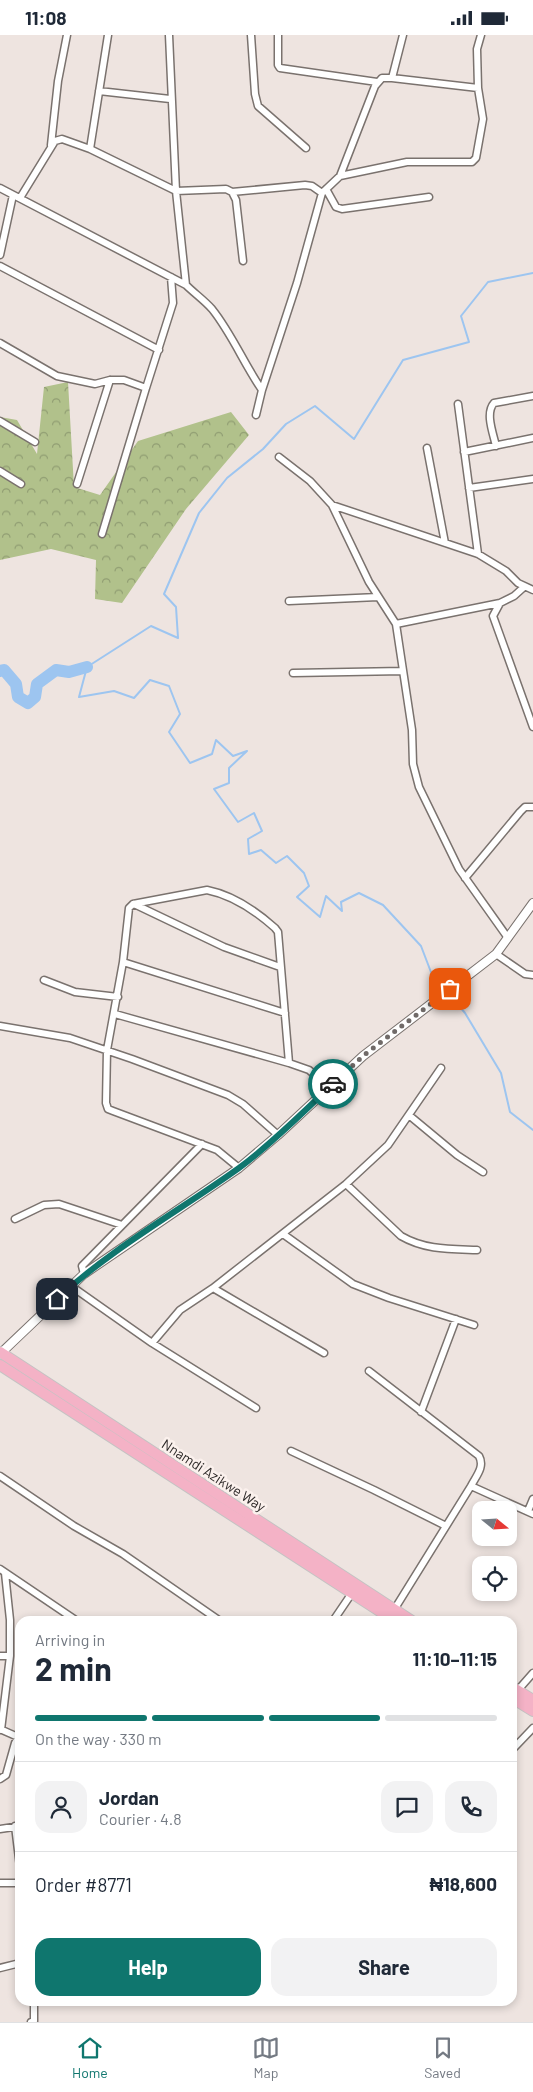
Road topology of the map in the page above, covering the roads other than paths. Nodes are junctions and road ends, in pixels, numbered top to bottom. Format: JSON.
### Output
{"nodes":[{"id":1,"x":67,"y":35,"type":"edge"},
{"id":2,"x":108,"y":35,"type":"edge"},
{"id":3,"x":169,"y":35,"type":"edge"},
{"id":4,"x":251,"y":35,"type":"edge"},
{"id":5,"x":278,"y":35,"type":"edge"},
{"id":6,"x":403,"y":35,"type":"edge"},
{"id":7,"x":481,"y":35,"type":"edge"},
{"id":8,"x":392,"y":78,"type":"junction"},
{"id":9,"x":377,"y":82,"type":"junction"},
{"id":10,"x":478,"y":88,"type":"junction"},
{"id":11,"x":99,"y":91,"type":"junction"},
{"id":12,"x":170,"y":99,"type":"junction"},
{"id":13,"x":51,"y":147,"type":"junction"},
{"id":14,"x":90,"y":149,"type":"junction"},
{"id":15,"x":306,"y":149,"type":"dead end"},
{"id":16,"x":340,"y":176,"type":"junction"},
{"id":17,"x":0,"y":188,"type":"edge"},
{"id":18,"x":176,"y":191,"type":"junction"},
{"id":19,"x":324,"y":191,"type":"junction"},
{"id":20,"x":232,"y":192,"type":"junction"},
{"id":21,"x":13,"y":195,"type":"junction"},
{"id":22,"x":429,"y":197,"type":"dead end"},
{"id":23,"x":20,"y":198,"type":"junction"},
{"id":24,"x":0,"y":255,"type":"edge"},
{"id":25,"x":243,"y":261,"type":"dead end"},
{"id":26,"x":0,"y":265,"type":"edge"},
{"id":27,"x":171,"y":277,"type":"junction"},
{"id":28,"x":186,"y":285,"type":"junction"},
{"id":29,"x":0,"y":343,"type":"edge"},
{"id":30,"x":159,"y":350,"type":"junction"},
{"id":31,"x":110,"y":381,"type":"junction"},
{"id":32,"x":146,"y":389,"type":"junction"},
{"id":33,"x":262,"y":390,"type":"junction"},
{"id":34,"x":533,"y":396,"type":"edge"},
{"id":35,"x":458,"y":405,"type":"dead end"},
{"id":36,"x":256,"y":415,"type":"dead end"},
{"id":37,"x":0,"y":421,"type":"edge"},
{"id":38,"x":533,"y":439,"type":"edge"},
{"id":39,"x":35,"y":442,"type":"dead end"},
{"id":40,"x":496,"y":446,"type":"junction"},
{"id":41,"x":427,"y":448,"type":"dead end"},
{"id":42,"x":464,"y":452,"type":"junction"},
{"id":43,"x":279,"y":457,"type":"dead end"},
{"id":44,"x":0,"y":471,"type":"edge"},
{"id":45,"x":533,"y":479,"type":"edge"},
{"id":46,"x":21,"y":484,"type":"dead end"},
{"id":47,"x":77,"y":485,"type":"dead end"},
{"id":48,"x":469,"y":489,"type":"junction"},
{"id":49,"x":332,"y":505,"type":"junction"},
{"id":50,"x":102,"y":534,"type":"dead end"},
{"id":51,"x":445,"y":543,"type":"junction"},
{"id":52,"x":478,"y":554,"type":"junction"},
{"id":53,"x":524,"y":587,"type":"junction"},
{"id":54,"x":533,"y":590,"type":"edge"},
{"id":55,"x":378,"y":597,"type":"junction"},
{"id":56,"x":288,"y":601,"type":"dead end"},
{"id":57,"x":500,"y":603,"type":"junction"},
{"id":58,"x":396,"y":624,"type":"junction"},
{"id":59,"x":403,"y":671,"type":"junction"},
{"id":60,"x":293,"y":673,"type":"dead end"},
{"id":61,"x":533,"y":727,"type":"edge"},
{"id":62,"x":533,"y":807,"type":"edge"},
{"id":63,"x":466,"y":878,"type":"junction"},
{"id":64,"x":533,"y":903,"type":"edge"},
{"id":65,"x":133,"y":904,"type":"junction"},
{"id":66,"x":508,"y":938,"type":"junction"},
{"id":67,"x":496,"y":954,"type":"junction"},
{"id":68,"x":124,"y":962,"type":"junction"},
{"id":69,"x":280,"y":967,"type":"junction"},
{"id":70,"x":533,"y":975,"type":"edge"},
{"id":71,"x":44,"y":980,"type":"dead end"},
{"id":72,"x":118,"y":997,"type":"junction"},
{"id":73,"x":285,"y":1013,"type":"junction"},
{"id":74,"x":115,"y":1014,"type":"junction"},
{"id":75,"x":0,"y":1026,"type":"edge"},
{"id":76,"x":106,"y":1050,"type":"junction"},
{"id":77,"x":289,"y":1063,"type":"junction"},
{"id":78,"x":441,"y":1068,"type":"dead end"},
{"id":79,"x":329,"y":1087,"type":"junction"},
{"id":80,"x":410,"y":1115,"type":"junction"},
{"id":81,"x":278,"y":1135,"type":"junction"},
{"id":82,"x":202,"y":1144,"type":"junction"},
{"id":83,"x":239,"y":1167,"type":"junction"},
{"id":84,"x":483,"y":1172,"type":"dead end"},
{"id":85,"x":346,"y":1183,"type":"junction"},
{"id":86,"x":15,"y":1219,"type":"dead end"},
{"id":87,"x":122,"y":1225,"type":"junction"},
{"id":88,"x":283,"y":1234,"type":"junction"},
{"id":89,"x":477,"y":1250,"type":"dead end"},
{"id":90,"x":84,"y":1274,"type":"junction"},
{"id":91,"x":71,"y":1286,"type":"junction"},
{"id":92,"x":213,"y":1288,"type":"junction"},
{"id":93,"x":456,"y":1319,"type":"junction"},
{"id":94,"x":474,"y":1325,"type":"dead end"},
{"id":95,"x":152,"y":1343,"type":"junction"},
{"id":96,"x":0,"y":1353,"type":"edge"},
{"id":97,"x":324,"y":1353,"type":"dead end"},
{"id":98,"x":0,"y":1365,"type":"edge"},
{"id":99,"x":369,"y":1371,"type":"dead end"},
{"id":100,"x":256,"y":1408,"type":"dead end"},
{"id":101,"x":421,"y":1412,"type":"junction"},
{"id":102,"x":291,"y":1451,"type":"dead end"},
{"id":103,"x":0,"y":1476,"type":"edge"},
{"id":104,"x":471,"y":1486,"type":"junction"},
{"id":105,"x":533,"y":1499,"type":"edge"},
{"id":106,"x":531,"y":1513,"type":"edge"},
{"id":107,"x":446,"y":1526,"type":"junction"},
{"id":108,"x":2,"y":1571,"type":"edge"},
{"id":109,"x":352,"y":1593,"type":"junction"},
{"id":110,"x":394,"y":1610,"type":"junction"},
{"id":111,"x":70,"y":1616,"type":"edge"},
{"id":112,"x":213,"y":1616,"type":"edge"},
{"id":113,"x":336,"y":1616,"type":"edge"},
{"id":114,"x":387,"y":1616,"type":"edge"},
{"id":115,"x":404,"y":1616,"type":"edge"},
{"id":116,"x":10,"y":1655,"type":"junction"},
{"id":117,"x":0,"y":1656,"type":"edge"},
{"id":118,"x":533,"y":1673,"type":"edge"},
{"id":119,"x":517,"y":1688,"type":"edge"},
{"id":120,"x":517,"y":1692,"type":"edge"},
{"id":121,"x":517,"y":1694,"type":"edge"},
{"id":122,"x":533,"y":1700,"type":"edge"},
{"id":123,"x":533,"y":1711,"type":"edge"},
{"id":124,"x":533,"y":1728,"type":"edge"},
{"id":125,"x":1,"y":1729,"type":"edge"},
{"id":126,"x":15,"y":1734,"type":"edge"},
{"id":127,"x":15,"y":1744,"type":"edge"},
{"id":128,"x":517,"y":1746,"type":"edge"},
{"id":129,"x":0,"y":1779,"type":"edge"},
{"id":130,"x":15,"y":1826,"type":"edge"},
{"id":131,"x":0,"y":1829,"type":"edge"},
{"id":132,"x":0,"y":1883,"type":"edge"},
{"id":133,"x":15,"y":1883,"type":"edge"},
{"id":134,"x":15,"y":1964,"type":"edge"},
{"id":135,"x":0,"y":1967,"type":"edge"},
{"id":136,"x":34,"y":2006,"type":"edge"},
{"id":137,"x":31,"y":2022,"type":"edge"}],
"edges":[{"from":1,"to":13,"type":"street"},
{"from":2,"to":11,"type":"street"},
{"from":3,"to":12,"type":"street"},
{"from":4,"to":15,"type":"street"},
{"from":5,"to":9,"type":"street"},
{"from":6,"to":8,"type":"street"},
{"from":7,"to":10,"type":"street"},
{"from":8,"to":9,"type":"street"},
{"from":8,"to":10,"type":"street"},
{"from":9,"to":16,"type":"street"},
{"from":10,"to":16,"type":"street"},
{"from":11,"to":12,"type":"street"},
{"from":11,"to":14,"type":"street"},
{"from":12,"to":18,"type":"street"},
{"from":13,"to":14,"type":"street"},
{"from":13,"to":23,"type":"street"},
{"from":14,"to":18,"type":"street"},
{"from":16,"to":19,"type":"street"},
{"from":17,"to":21,"type":"street"},
{"from":18,"to":20,"type":"street"},
{"from":18,"to":28,"type":"street"},
{"from":19,"to":20,"type":"street"},
{"from":19,"to":22,"type":"street"},
{"from":19,"to":33,"type":"street"},
{"from":20,"to":25,"type":"street"},
{"from":21,"to":23,"type":"street"},
{"from":21,"to":24,"type":"street"},
{"from":23,"to":27,"type":"street"},
{"from":26,"to":30,"type":"street"},
{"from":27,"to":28,"type":"street"},
{"from":27,"to":30,"type":"street"},
{"from":28,"to":33,"type":"street"},
{"from":29,"to":31,"type":"street"},
{"from":30,"to":32,"type":"street"},
{"from":31,"to":32,"type":"street"},
{"from":31,"to":47,"type":"street"},
{"from":32,"to":50,"type":"street"},
{"from":33,"to":36,"type":"street"},
{"from":34,"to":40,"type":"street"},
{"from":35,"to":42,"type":"street"},
{"from":37,"to":39,"type":"street"},
{"from":38,"to":40,"type":"street"},
{"from":40,"to":42,"type":"street"},
{"from":41,"to":51,"type":"street"},
{"from":42,"to":48,"type":"street"},
{"from":43,"to":49,"type":"street"},
{"from":44,"to":46,"type":"street"},
{"from":45,"to":48,"type":"street"},
{"from":48,"to":52,"type":"street"},
{"from":49,"to":51,"type":"street"},
{"from":49,"to":55,"type":"street"},
{"from":51,"to":52,"type":"street"},
{"from":52,"to":53,"type":"street"},
{"from":53,"to":54,"type":"street"},
{"from":53,"to":57,"type":"street"},
{"from":55,"to":56,"type":"street"},
{"from":55,"to":58,"type":"street"},
{"from":57,"to":58,"type":"street"},
{"from":57,"to":61,"type":"street"},
{"from":58,"to":59,"type":"street"},
{"from":59,"to":60,"type":"street"},
{"from":59,"to":63,"type":"street"},
{"from":62,"to":63,"type":"street"},
{"from":63,"to":66,"type":"street"},
{"from":64,"to":66,"type":"street"},
{"from":65,"to":68,"type":"street"},
{"from":65,"to":69,"type":"street"},
{"from":65,"to":69,"type":"street"},
{"from":66,"to":67,"type":"street"},
{"from":67,"to":70,"type":"street"},
{"from":67,"to":79,"type":"street"},
{"from":68,"to":72,"type":"street"},
{"from":68,"to":73,"type":"street"},
{"from":69,"to":73,"type":"street"},
{"from":71,"to":72,"type":"street"},
{"from":72,"to":74,"type":"street"},
{"from":73,"to":77,"type":"street"},
{"from":74,"to":76,"type":"street"},
{"from":74,"to":77,"type":"street"},
{"from":75,"to":76,"type":"street"},
{"from":76,"to":81,"type":"street"},
{"from":76,"to":82,"type":"street"},
{"from":77,"to":79,"type":"street"},
{"from":78,"to":80,"type":"street"},
{"from":79,"to":81,"type":"street"},
{"from":80,"to":84,"type":"street"},
{"from":80,"to":85,"type":"street"},
{"from":81,"to":83,"type":"street"},
{"from":82,"to":83,"type":"street"},
{"from":82,"to":87,"type":"street"},
{"from":83,"to":90,"type":"street"},
{"from":85,"to":88,"type":"street"},
{"from":85,"to":89,"type":"street"},
{"from":86,"to":87,"type":"street"},
{"from":87,"to":90,"type":"street"},
{"from":88,"to":92,"type":"street"},
{"from":88,"to":93,"type":"street"},
{"from":90,"to":91,"type":"street"},
{"from":91,"to":95,"type":"street"},
{"from":91,"to":96,"type":"street"},
{"from":92,"to":95,"type":"street"},
{"from":92,"to":97,"type":"street"},
{"from":93,"to":94,"type":"street"},
{"from":93,"to":101,"type":"street"},
{"from":95,"to":100,"type":"street"},
{"from":96,"to":110,"type":"highway","name":"Nnamdi Azikwe Way"},
{"from":98,"to":109,"type":"highway","name":"Nnamdi Azikwe Way"},
{"from":99,"to":101,"type":"street"},
{"from":101,"to":104,"type":"street"},
{"from":102,"to":107,"type":"street"},
{"from":103,"to":112,"type":"street"},
{"from":104,"to":106,"type":"street"},
{"from":104,"to":107,"type":"street"},
{"from":105,"to":106,"type":"street"},
{"from":107,"to":110,"type":"street"},
{"from":108,"to":111,"type":"street"},
{"from":108,"to":116,"type":"street"},
{"from":109,"to":113,"type":"street"},
{"from":109,"to":114,"type":"highway","name":"Nnamdi Azikwe Way"},
{"from":110,"to":115,"type":"highway","name":"Nnamdi Azikwe Way"},
{"from":116,"to":117,"type":"street"},
{"from":116,"to":125,"type":"street"},
{"from":118,"to":119,"type":"street"},
{"from":120,"to":122,"type":"highway"},
{"from":121,"to":123,"type":"highway"},
{"from":124,"to":128,"type":"street"},
{"from":125,"to":126,"type":"street"},
{"from":127,"to":129,"type":"street"},
{"from":130,"to":131,"type":"street"},
{"from":132,"to":133,"type":"street"},
{"from":134,"to":135,"type":"street"},
{"from":136,"to":137,"type":"street"}]}
